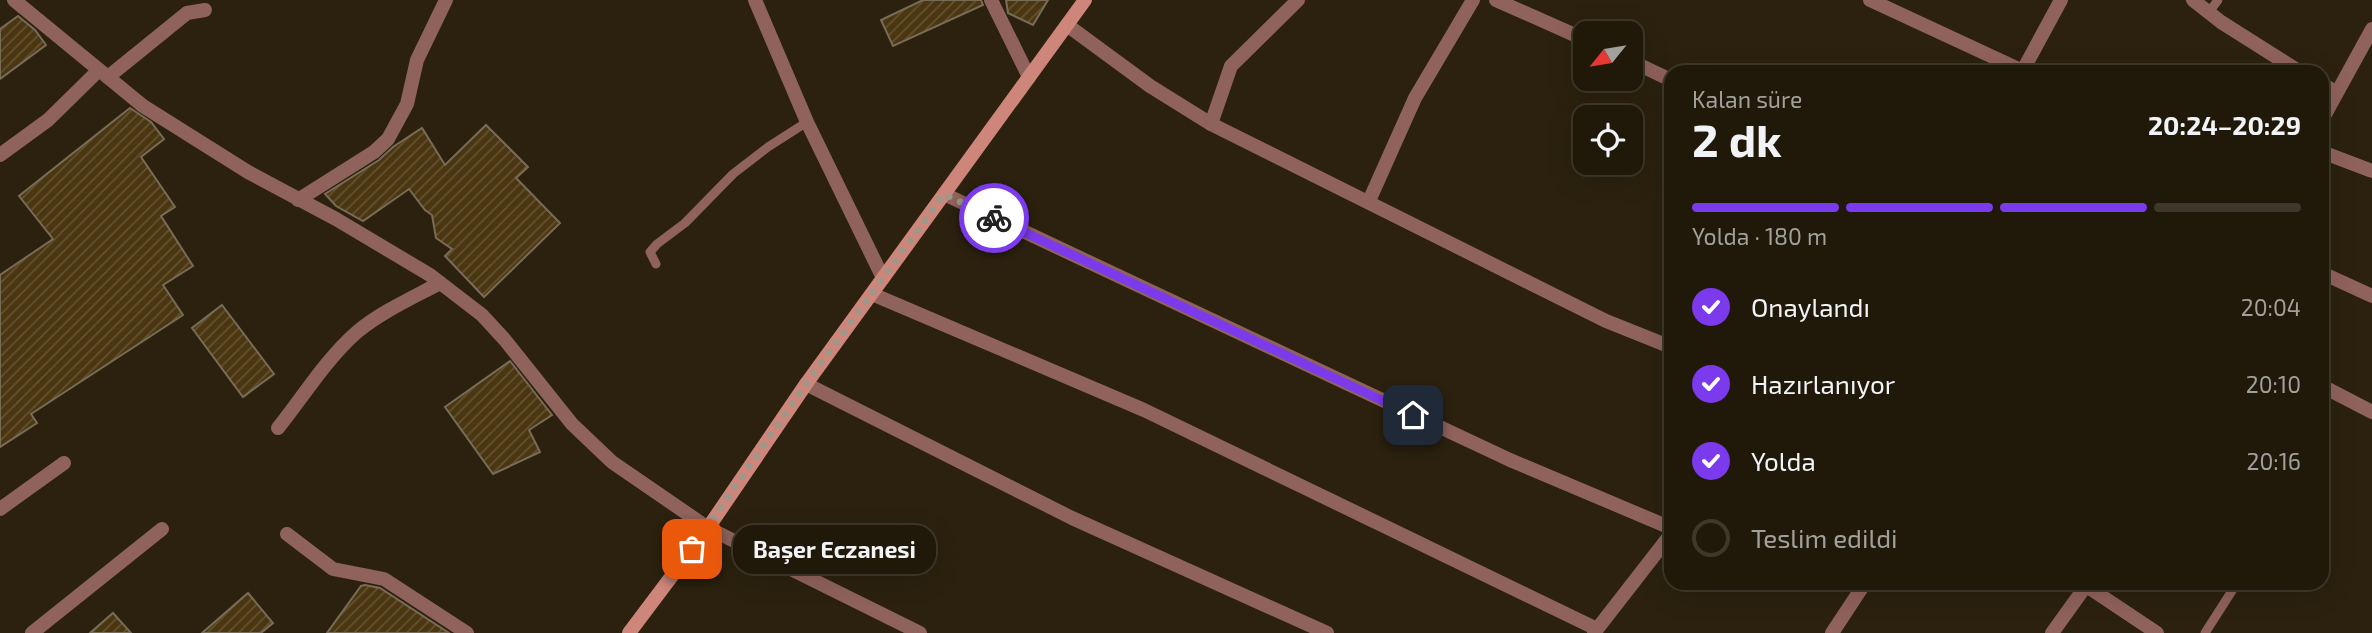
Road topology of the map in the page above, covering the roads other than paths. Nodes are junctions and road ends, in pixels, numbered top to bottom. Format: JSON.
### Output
{"nodes":[{"id":1,"x":14,"y":0,"type":"edge"},
{"id":2,"x":446,"y":0,"type":"edge"},
{"id":3,"x":755,"y":0,"type":"edge"},
{"id":4,"x":991,"y":0,"type":"edge"},
{"id":5,"x":1085,"y":0,"type":"edge"},
{"id":6,"x":1298,"y":0,"type":"edge"},
{"id":7,"x":1473,"y":0,"type":"edge"},
{"id":8,"x":1496,"y":0,"type":"edge"},
{"id":9,"x":1870,"y":0,"type":"edge"},
{"id":10,"x":2062,"y":0,"type":"edge"},
{"id":11,"x":2193,"y":0,"type":"edge"},
{"id":12,"x":2218,"y":0,"type":"edge"},
{"id":13,"x":205,"y":10,"type":"dead end"},
{"id":14,"x":2209,"y":12,"type":"junction"},
{"id":15,"x":1067,"y":26,"type":"junction"},
{"id":16,"x":2372,"y":29,"type":"edge"},
{"id":17,"x":1573,"y":34,"type":"edge"},
{"id":18,"x":2009,"y":65,"type":"edge"},
{"id":19,"x":2025,"y":65,"type":"edge"},
{"id":20,"x":2289,"y":65,"type":"edge"},
{"id":21,"x":1643,"y":67,"type":"edge"},
{"id":22,"x":103,"y":73,"type":"junction"},
{"id":23,"x":1029,"y":77,"type":"junction"},
{"id":24,"x":1664,"y":77,"type":"edge"},
{"id":25,"x":2329,"y":88,"type":"edge"},
{"id":26,"x":2336,"y":92,"type":"junction"},
{"id":27,"x":2329,"y":106,"type":"edge"},
{"id":28,"x":807,"y":122,"type":"junction"},
{"id":29,"x":1211,"y":124,"type":"junction"},
{"id":30,"x":2329,"y":155,"type":"edge"},
{"id":31,"x":0,"y":156,"type":"edge"},
{"id":32,"x":2372,"y":171,"type":"edge"},
{"id":33,"x":944,"y":194,"type":"junction"},
{"id":34,"x":299,"y":200,"type":"junction"},
{"id":35,"x":1369,"y":201,"type":"junction"},
{"id":36,"x":656,"y":264,"type":"dead end"},
{"id":37,"x":2329,"y":276,"type":"edge"},
{"id":38,"x":883,"y":278,"type":"junction"},
{"id":39,"x":440,"y":283,"type":"junction"},
{"id":40,"x":872,"y":294,"type":"junction"},
{"id":41,"x":2372,"y":296,"type":"edge"},
{"id":42,"x":1664,"y":344,"type":"edge"},
{"id":43,"x":806,"y":384,"type":"junction"},
{"id":44,"x":2329,"y":390,"type":"edge"},
{"id":45,"x":2372,"y":412,"type":"edge"},
{"id":46,"x":278,"y":429,"type":"dead end"},
{"id":47,"x":64,"y":463,"type":"dead end"},
{"id":48,"x":0,"y":509,"type":"edge"},
{"id":49,"x":1664,"y":525,"type":"edge"},
{"id":50,"x":708,"y":528,"type":"junction"},
{"id":51,"x":162,"y":529,"type":"dead end"},
{"id":52,"x":287,"y":534,"type":"dead end"},
{"id":53,"x":1664,"y":543,"type":"edge"},
{"id":54,"x":1860,"y":590,"type":"edge"},
{"id":55,"x":2081,"y":590,"type":"edge"},
{"id":56,"x":2094,"y":590,"type":"edge"},
{"id":57,"x":2233,"y":590,"type":"edge"},
{"id":58,"x":1596,"y":631,"type":"edge"},
{"id":59,"x":33,"y":633,"type":"edge"},
{"id":60,"x":467,"y":633,"type":"edge"},
{"id":61,"x":629,"y":633,"type":"edge"},
{"id":62,"x":920,"y":633,"type":"edge"},
{"id":63,"x":1327,"y":633,"type":"edge"},
{"id":64,"x":1832,"y":633,"type":"edge"},
{"id":65,"x":2052,"y":633,"type":"edge"},
{"id":66,"x":2157,"y":633,"type":"edge"},
{"id":67,"x":2205,"y":633,"type":"edge"}],
"edges":[{"from":1,"to":22,"type":"street"},
{"from":2,"to":34,"type":"street"},
{"from":3,"to":28,"type":"street"},
{"from":4,"to":23,"type":"street"},
{"from":5,"to":15,"type":"main road"},
{"from":6,"to":29,"type":"street"},
{"from":7,"to":35,"type":"street"},
{"from":8,"to":17,"type":"street"},
{"from":9,"to":18,"type":"street"},
{"from":10,"to":19,"type":"street"},
{"from":11,"to":14,"type":"street"},
{"from":12,"to":14,"type":"lane"},
{"from":13,"to":22,"type":"street"},
{"from":14,"to":20,"type":"street"},
{"from":15,"to":23,"type":"main road"},
{"from":15,"to":29,"type":"street"},
{"from":16,"to":26,"type":"street"},
{"from":21,"to":24,"type":"street"},
{"from":22,"to":31,"type":"street"},
{"from":22,"to":34,"type":"street"},
{"from":23,"to":33,"type":"main road"},
{"from":25,"to":26,"type":"street"},
{"from":26,"to":27,"type":"street"},
{"from":28,"to":36,"type":"lane"},
{"from":28,"to":38,"type":"street"},
{"from":29,"to":35,"type":"street"},
{"from":30,"to":32,"type":"street"},
{"from":33,"to":38,"type":"main road"},
{"from":33,"to":49,"type":"street"},
{"from":34,"to":39,"type":"street"},
{"from":35,"to":42,"type":"street"},
{"from":37,"to":41,"type":"street"},
{"from":38,"to":40,"type":"main road"},
{"from":39,"to":46,"type":"street"},
{"from":39,"to":50,"type":"street"},
{"from":40,"to":43,"type":"main road"},
{"from":40,"to":58,"type":"street"},
{"from":43,"to":50,"type":"main road"},
{"from":43,"to":63,"type":"street"},
{"from":44,"to":45,"type":"street"},
{"from":47,"to":48,"type":"street"},
{"from":50,"to":61,"type":"main road"},
{"from":50,"to":62,"type":"street"},
{"from":51,"to":59,"type":"street"},
{"from":52,"to":60,"type":"street"},
{"from":53,"to":58,"type":"street"},
{"from":54,"to":64,"type":"street"},
{"from":55,"to":65,"type":"street"},
{"from":56,"to":66,"type":"street"},
{"from":57,"to":67,"type":"lane"}]}
